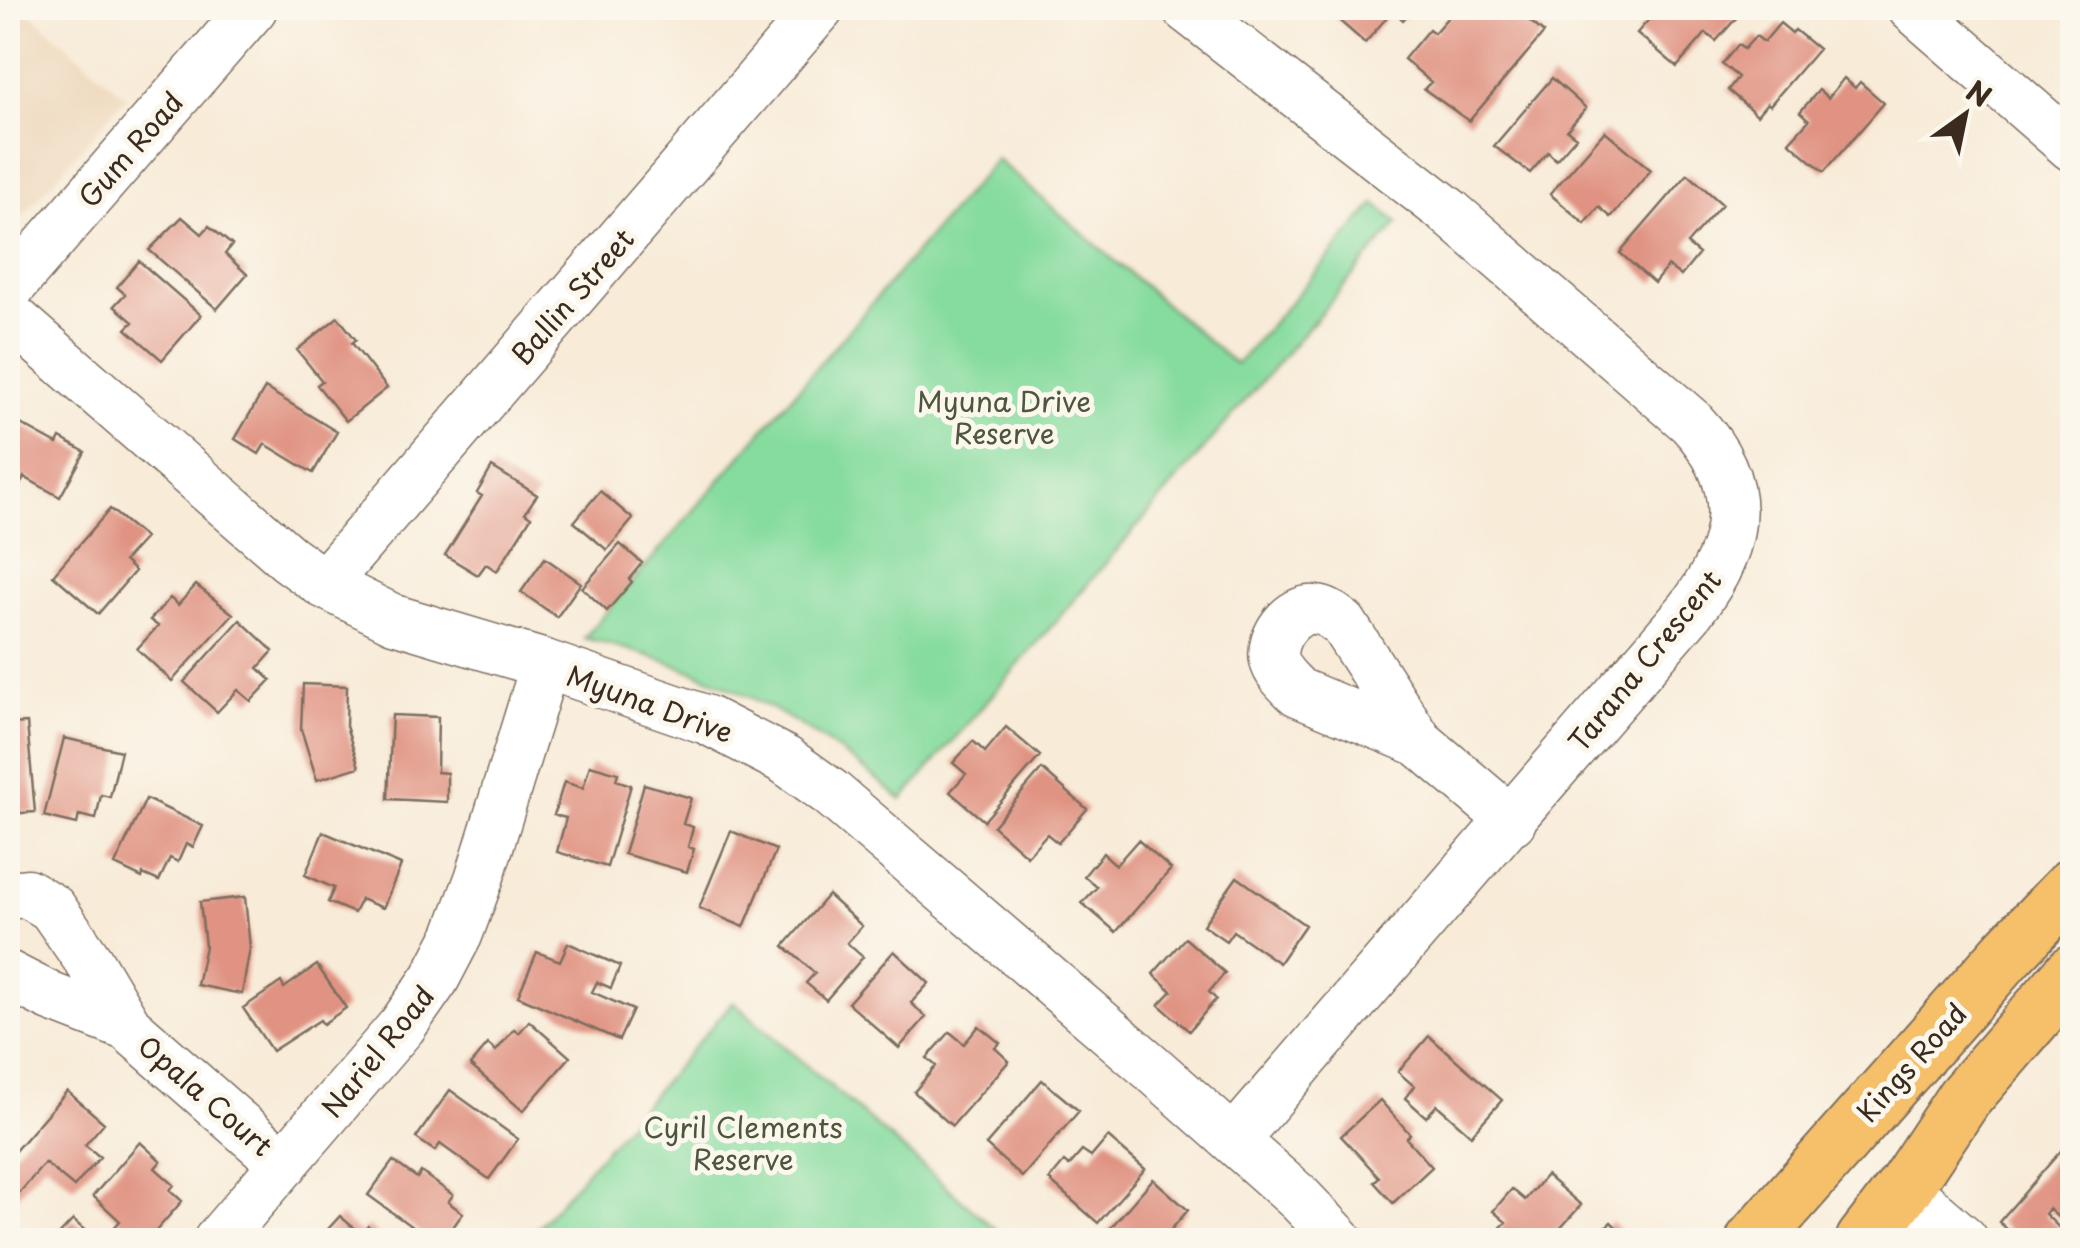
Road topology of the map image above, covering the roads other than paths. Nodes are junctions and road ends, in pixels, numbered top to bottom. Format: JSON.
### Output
{"nodes":[{"id":1,"x":254,"y":8,"type":"edge"},
{"id":2,"x":820,"y":8,"type":"edge"},
{"id":3,"x":1186,"y":8,"type":"edge"},
{"id":4,"x":1912,"y":8,"type":"edge"},
{"id":5,"x":2072,"y":147,"type":"edge"},
{"id":6,"x":8,"y":290,"type":"edge"},
{"id":7,"x":8,"y":314,"type":"edge"},
{"id":8,"x":324,"y":584,"type":"junction"},
{"id":9,"x":545,"y":664,"type":"junction"},
{"id":10,"x":1419,"y":742,"type":"dead end"},
{"id":11,"x":1512,"y":821,"type":"junction"},
{"id":12,"x":2072,"y":886,"type":"edge"},
{"id":13,"x":8,"y":896,"type":"edge"},
{"id":14,"x":2072,"y":973,"type":"edge"},
{"id":15,"x":8,"y":975,"type":"edge"},
{"id":16,"x":128,"y":1027,"type":"junction"},
{"id":17,"x":1234,"y":1140,"type":"junction"},
{"id":18,"x":284,"y":1164,"type":"junction"},
{"id":19,"x":1904,"y":1188,"type":"junction"},
{"id":20,"x":1300,"y":1199,"type":"junction"},
{"id":21,"x":218,"y":1240,"type":"edge"},
{"id":22,"x":1339,"y":1240,"type":"edge"},
{"id":23,"x":1357,"y":1240,"type":"edge"},
{"id":24,"x":1754,"y":1240,"type":"edge"},
{"id":25,"x":1864,"y":1240,"type":"edge"},
{"id":26,"x":1964,"y":1240,"type":"edge"}],
"edges":[{"from":1,"to":6,"type":"street","name":"Gum Road"},
{"from":2,"to":8,"type":"street","name":"Ballin Street"},
{"from":3,"to":11,"type":"street","name":"Tarana Crescent"},
{"from":4,"to":5,"type":"street"},
{"from":7,"to":8,"type":"street","name":"Myuna Drive"},
{"from":8,"to":9,"type":"street","name":"Myuna Drive"},
{"from":9,"to":17,"type":"street","name":"Myuna Drive"},
{"from":9,"to":18,"type":"street","name":"Nariel Road"},
{"from":10,"to":11,"type":"street"},
{"from":11,"to":17,"type":"street","name":"Tarana Crescent"},
{"from":12,"to":24,"type":"main road","name":"Kings Road"},
{"from":13,"to":16,"type":"street","name":"Opala Court"},
{"from":14,"to":19,"type":"main road"},
{"from":15,"to":16,"type":"street","name":"Opala Court"},
{"from":16,"to":18,"type":"street","name":"Opala Court"},
{"from":17,"to":20,"type":"street","name":"Myuna Drive"},
{"from":18,"to":21,"type":"street","name":"Nariel Road"},
{"from":19,"to":25,"type":"main road"},
{"from":19,"to":26,"type":"street"},
{"from":20,"to":22,"type":"street","name":"Myuna Drive"},
{"from":20,"to":23,"type":"street","name":"Myuna Drive"}]}
